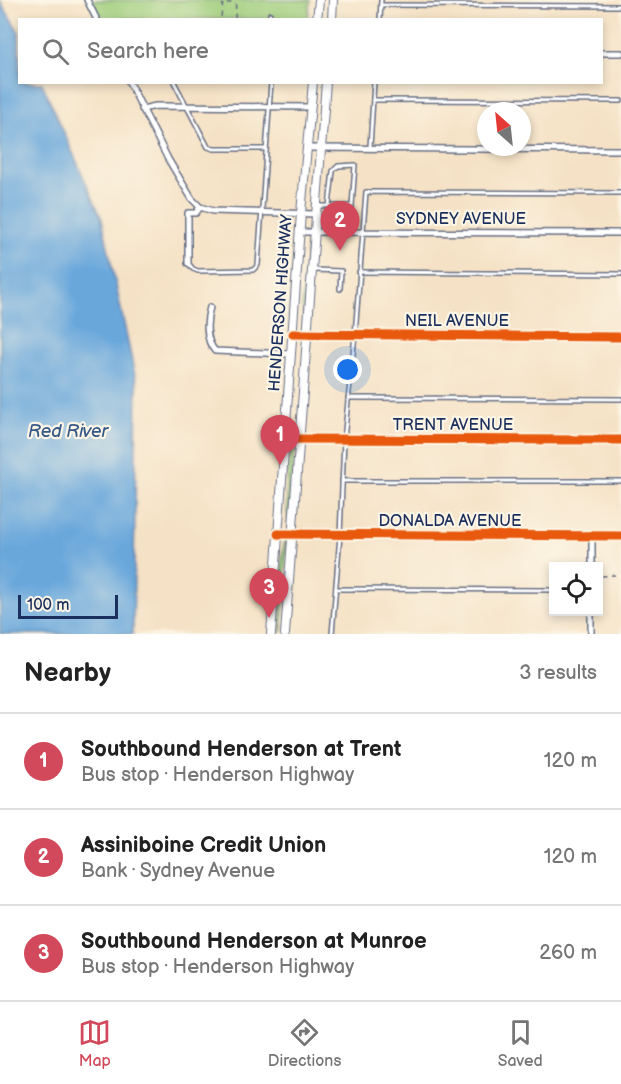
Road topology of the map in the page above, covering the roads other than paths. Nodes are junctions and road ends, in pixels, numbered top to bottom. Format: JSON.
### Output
{"nodes":[{"id":1,"x":87,"y":0,"type":"edge"},
{"id":2,"x":319,"y":0,"type":"edge"},
{"id":3,"x":333,"y":0,"type":"edge"},
{"id":4,"x":381,"y":0,"type":"edge"},
{"id":5,"x":381,"y":5,"type":"junction"},
{"id":6,"x":621,"y":6,"type":"edge"},
{"id":7,"x":270,"y":14,"type":"dead end"},
{"id":8,"x":96,"y":18,"type":"edge"},
{"id":9,"x":270,"y":18,"type":"edge"},
{"id":10,"x":317,"y":18,"type":"edge"},
{"id":11,"x":332,"y":18,"type":"edge"},
{"id":12,"x":380,"y":18,"type":"edge"},
{"id":13,"x":603,"y":53,"type":"edge"},
{"id":14,"x":621,"y":53,"type":"edge"},
{"id":15,"x":130,"y":84,"type":"edge"},
{"id":16,"x":175,"y":84,"type":"edge"},
{"id":17,"x":271,"y":84,"type":"edge"},
{"id":18,"x":313,"y":84,"type":"edge"},
{"id":19,"x":326,"y":84,"type":"edge"},
{"id":20,"x":374,"y":84,"type":"edge"},
{"id":21,"x":373,"y":100,"type":"junction"},
{"id":22,"x":621,"y":101,"type":"edge"},
{"id":23,"x":186,"y":106,"type":"junction"},
{"id":24,"x":270,"y":106,"type":"junction"},
{"id":25,"x":311,"y":107,"type":"junction"},
{"id":26,"x":142,"y":109,"type":"junction"},
{"id":27,"x":307,"y":148,"type":"junction"},
{"id":28,"x":266,"y":149,"type":"junction"},
{"id":29,"x":321,"y":149,"type":"junction"},
{"id":30,"x":370,"y":149,"type":"junction"},
{"id":31,"x":621,"y":150,"type":"edge"},
{"id":32,"x":621,"y":193,"type":"edge"},
{"id":33,"x":329,"y":206,"type":"junction"},
{"id":34,"x":200,"y":207,"type":"junction"},
{"id":35,"x":261,"y":212,"type":"junction"},
{"id":36,"x":301,"y":213,"type":"junction"},
{"id":37,"x":316,"y":213,"type":"junction"},
{"id":38,"x":336,"y":219,"type":"dead end"},
{"id":39,"x":300,"y":232,"type":"junction"},
{"id":40,"x":315,"y":232,"type":"junction"},
{"id":41,"x":362,"y":232,"type":"junction"},
{"id":42,"x":621,"y":233,"type":"edge"},
{"id":43,"x":188,"y":263,"type":"joint"},
{"id":44,"x":312,"y":270,"type":"junction"},
{"id":45,"x":359,"y":272,"type":"junction"},
{"id":46,"x":621,"y":274,"type":"edge"},
{"id":47,"x":340,"y":289,"type":"dead end"},
{"id":48,"x":210,"y":307,"type":"dead end"},
{"id":49,"x":292,"y":334,"type":"junction"},
{"id":50,"x":307,"y":335,"type":"junction"},
{"id":51,"x":355,"y":335,"type":"junction"},
{"id":52,"x":621,"y":337,"type":"edge"},
{"id":53,"x":291,"y":354,"type":"junction"},
{"id":54,"x":306,"y":355,"type":"junction"},
{"id":55,"x":348,"y":398,"type":"junction"},
{"id":56,"x":621,"y":399,"type":"edge"},
{"id":57,"x":286,"y":439,"type":"junction"},
{"id":58,"x":300,"y":439,"type":"junction"},
{"id":59,"x":344,"y":439,"type":"junction"},
{"id":60,"x":621,"y":440,"type":"edge"},
{"id":61,"x":342,"y":481,"type":"junction"},
{"id":62,"x":621,"y":482,"type":"edge"},
{"id":63,"x":278,"y":534,"type":"junction"},
{"id":64,"x":292,"y":535,"type":"junction"},
{"id":65,"x":340,"y":535,"type":"junction"},
{"id":66,"x":592,"y":536,"type":"junction"},
{"id":67,"x":621,"y":536,"type":"edge"},
{"id":68,"x":592,"y":562,"type":"edge"},
{"id":69,"x":336,"y":589,"type":"junction"},
{"id":70,"x":549,"y":590,"type":"edge"},
{"id":71,"x":591,"y":616,"type":"edge"},
{"id":72,"x":271,"y":634,"type":"edge"},
{"id":73,"x":285,"y":634,"type":"edge"},
{"id":74,"x":332,"y":634,"type":"edge"},
{"id":75,"x":591,"y":634,"type":"edge"}],
"edges":[{"from":1,"to":8,"type":"street"},
{"from":2,"to":10,"type":"main road"},
{"from":3,"to":11,"type":"main road"},
{"from":4,"to":5,"type":"lane"},
{"from":5,"to":6,"type":"lane"},
{"from":5,"to":12,"type":"lane"},
{"from":7,"to":9,"type":"lane"},
{"from":13,"to":14,"type":"street"},
{"from":15,"to":26,"type":"street"},
{"from":16,"to":23,"type":"lane"},
{"from":17,"to":24,"type":"lane"},
{"from":18,"to":25,"type":"main road","name":"HENDERSON HIGHWAY"},
{"from":19,"to":29,"type":"main road","name":"HENDERSON HIGHWAY"},
{"from":20,"to":21,"type":"lane"},
{"from":21,"to":22,"type":"lane"},
{"from":21,"to":30,"type":"lane"},
{"from":23,"to":24,"type":"street"},
{"from":23,"to":26,"type":"street"},
{"from":23,"to":28,"type":"lane"},
{"from":24,"to":25,"type":"street"},
{"from":24,"to":28,"type":"lane"},
{"from":25,"to":27,"type":"main road","name":"HENDERSON HIGHWAY"},
{"from":26,"to":34,"type":"street"},
{"from":27,"to":29,"type":"street"},
{"from":27,"to":36,"type":"main road","name":"HENDERSON HIGHWAY"},
{"from":28,"to":35,"type":"lane"},
{"from":29,"to":30,"type":"street"},
{"from":29,"to":37,"type":"main road","name":"HENDERSON HIGHWAY"},
{"from":30,"to":31,"type":"street"},
{"from":32,"to":41,"type":"lane"},
{"from":33,"to":33,"type":"lane"},
{"from":33,"to":37,"type":"lane"},
{"from":34,"to":35,"type":"street"},
{"from":34,"to":43,"type":"street"},
{"from":35,"to":36,"type":"street"},
{"from":35,"to":43,"type":"lane"},
{"from":36,"to":37,"type":"street"},
{"from":36,"to":39,"type":"main road","name":"HENDERSON HIGHWAY"},
{"from":37,"to":38,"type":"lane"},
{"from":37,"to":40,"type":"main road","name":"HENDERSON HIGHWAY"},
{"from":39,"to":40,"type":"street","name":"SYDNEY AVENUE"},
{"from":39,"to":49,"type":"main road","name":"HENDERSON HIGHWAY"},
{"from":40,"to":41,"type":"street","name":"SYDNEY AVENUE"},
{"from":40,"to":44,"type":"main road","name":"HENDERSON HIGHWAY"},
{"from":41,"to":42,"type":"street","name":"SYDNEY AVENUE"},
{"from":41,"to":45,"type":"lane"},
{"from":44,"to":47,"type":"lane"},
{"from":44,"to":50,"type":"main road","name":"HENDERSON HIGHWAY"},
{"from":45,"to":46,"type":"lane"},
{"from":45,"to":51,"type":"lane"},
{"from":48,"to":53,"type":"street"},
{"from":49,"to":50,"type":"street","name":"NEIL AVENUE"},
{"from":49,"to":53,"type":"main road","name":"HENDERSON HIGHWAY"},
{"from":50,"to":51,"type":"street","name":"NEIL AVENUE"},
{"from":50,"to":54,"type":"main road","name":"HENDERSON HIGHWAY"},
{"from":51,"to":52,"type":"street","name":"NEIL AVENUE"},
{"from":51,"to":55,"type":"lane"},
{"from":53,"to":54,"type":"main road"},
{"from":53,"to":57,"type":"main road","name":"HENDERSON HIGHWAY"},
{"from":54,"to":58,"type":"main road","name":"HENDERSON HIGHWAY"},
{"from":55,"to":56,"type":"lane"},
{"from":55,"to":59,"type":"lane"},
{"from":57,"to":58,"type":"street","name":"TRENT AVENUE"},
{"from":57,"to":63,"type":"main road","name":"HENDERSON HIGHWAY"},
{"from":58,"to":59,"type":"street","name":"TRENT AVENUE"},
{"from":58,"to":64,"type":"main road","name":"HENDERSON HIGHWAY"},
{"from":59,"to":60,"type":"street","name":"TRENT AVENUE"},
{"from":59,"to":61,"type":"lane"},
{"from":61,"to":62,"type":"lane"},
{"from":61,"to":65,"type":"lane"},
{"from":63,"to":64,"type":"street","name":"DONALDA AVENUE"},
{"from":63,"to":72,"type":"main road","name":"HENDERSON HIGHWAY"},
{"from":64,"to":65,"type":"street","name":"DONALDA AVENUE"},
{"from":64,"to":73,"type":"main road","name":"HENDERSON HIGHWAY"},
{"from":65,"to":66,"type":"street","name":"DONALDA AVENUE"},
{"from":65,"to":69,"type":"lane"},
{"from":66,"to":67,"type":"street","name":"DONALDA AVENUE"},
{"from":66,"to":68,"type":"street"},
{"from":69,"to":70,"type":"lane"},
{"from":69,"to":74,"type":"lane"},
{"from":71,"to":75,"type":"street"}]}
